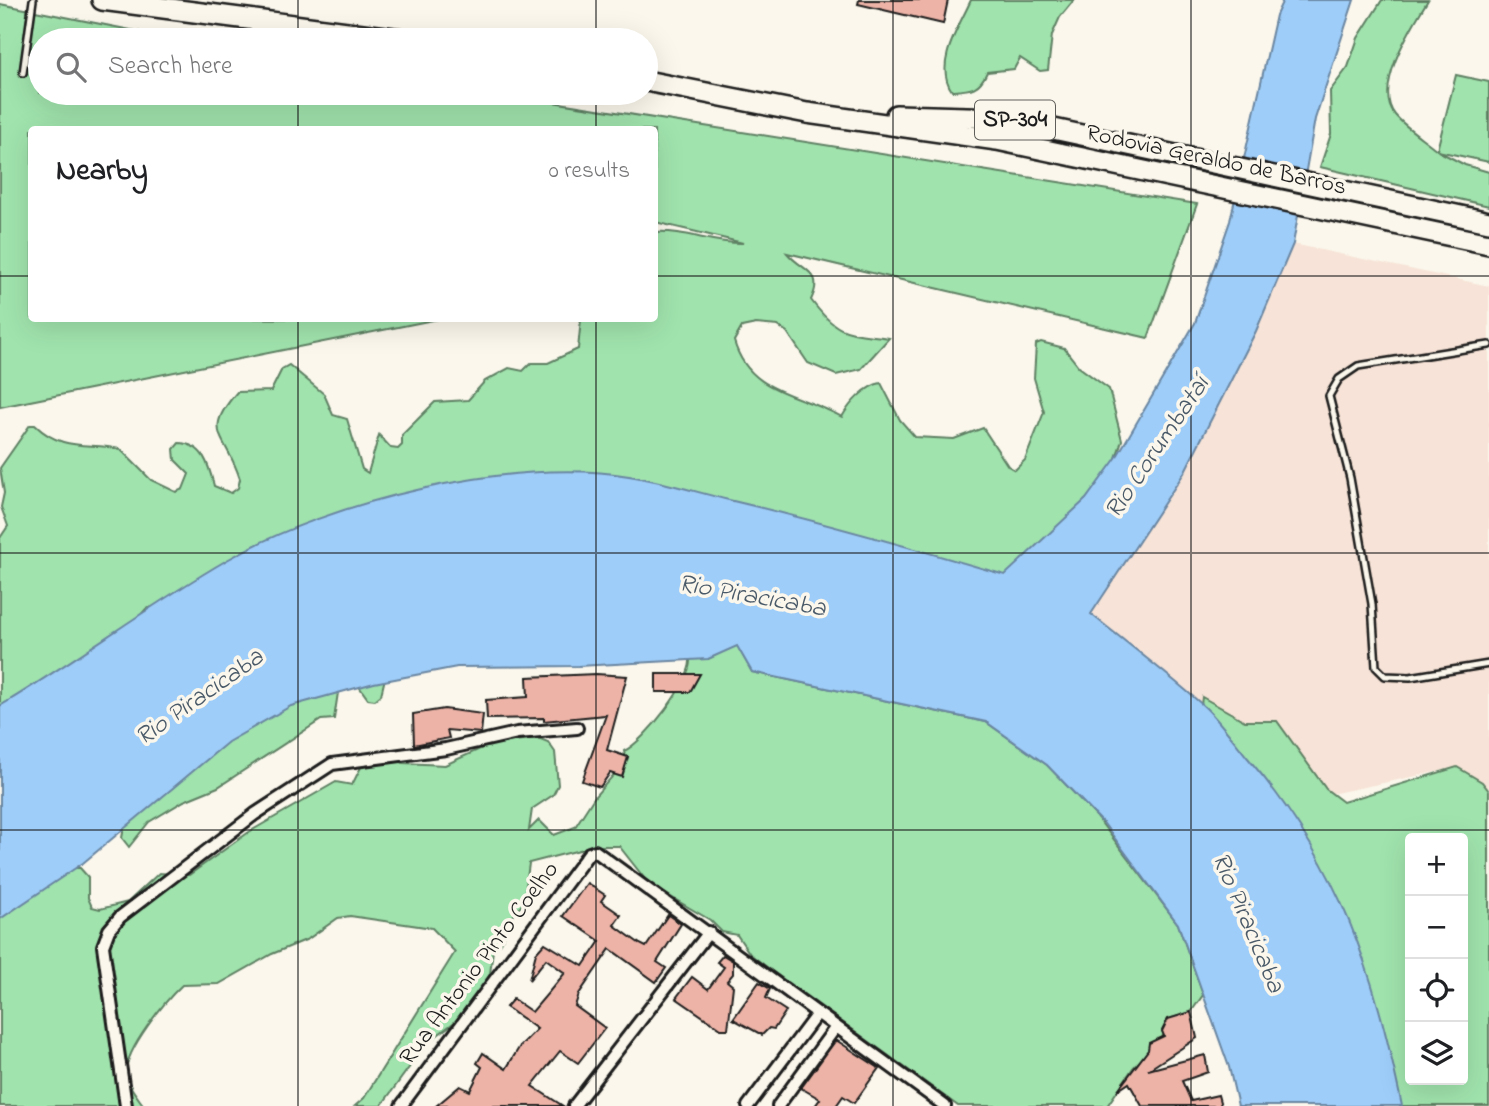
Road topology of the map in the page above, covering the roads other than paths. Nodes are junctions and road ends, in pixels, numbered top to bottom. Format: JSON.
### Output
{"nodes":[{"id":1,"x":33,"y":0,"type":"edge"},
{"id":2,"x":102,"y":0,"type":"edge"},
{"id":3,"x":29,"y":28,"type":"edge"},
{"id":4,"x":317,"y":28,"type":"edge"},
{"id":5,"x":28,"y":36,"type":"edge"},
{"id":6,"x":23,"y":73,"type":"dead end"},
{"id":7,"x":658,"y":83,"type":"edge"},
{"id":8,"x":807,"y":113,"type":"junction"},
{"id":9,"x":1489,"y":222,"type":"edge"},
{"id":10,"x":1489,"y":244,"type":"edge"},
{"id":11,"x":1489,"y":345,"type":"edge"},
{"id":12,"x":1489,"y":664,"type":"edge"},
{"id":13,"x":577,"y":728,"type":"dead end"},
{"id":14,"x":709,"y":932,"type":"junction"},
{"id":15,"x":817,"y":1014,"type":"junction"},
{"id":16,"x":836,"y":1027,"type":"junction"},
{"id":17,"x":931,"y":1102,"type":"edge"},
{"id":18,"x":126,"y":1106,"type":"edge"},
{"id":19,"x":401,"y":1106,"type":"edge"},
{"id":20,"x":574,"y":1106,"type":"edge"},
{"id":21,"x":748,"y":1106,"type":"edge"},
{"id":22,"x":778,"y":1106,"type":"edge"},
{"id":23,"x":945,"y":1106,"type":"edge"}],
"edges":[{"from":1,"to":3,"type":"lane"},
{"from":2,"to":4,"type":"highway"},
{"from":5,"to":6,"type":"lane"},
{"from":7,"to":8,"type":"highway","name":"Rodovia Geraldo de Barros","number":"SP-304"},
{"from":8,"to":9,"type":"highway","name":"Rodovia Geraldo de Barros","number":"SP-304"},
{"from":8,"to":10,"type":"highway","name":"Rodovia Geraldo de Barros","number":"SP-304"},
{"from":11,"to":12,"type":"lane"},
{"from":13,"to":18,"type":"street"},
{"from":14,"to":15,"type":"street"},
{"from":14,"to":19,"type":"street","name":"Rua Antonio Pinto Coelho"},
{"from":14,"to":20,"type":"street"},
{"from":15,"to":16,"type":"street"},
{"from":15,"to":21,"type":"street"},
{"from":16,"to":17,"type":"street"},
{"from":16,"to":22,"type":"street"},
{"from":17,"to":23,"type":"street"}]}
